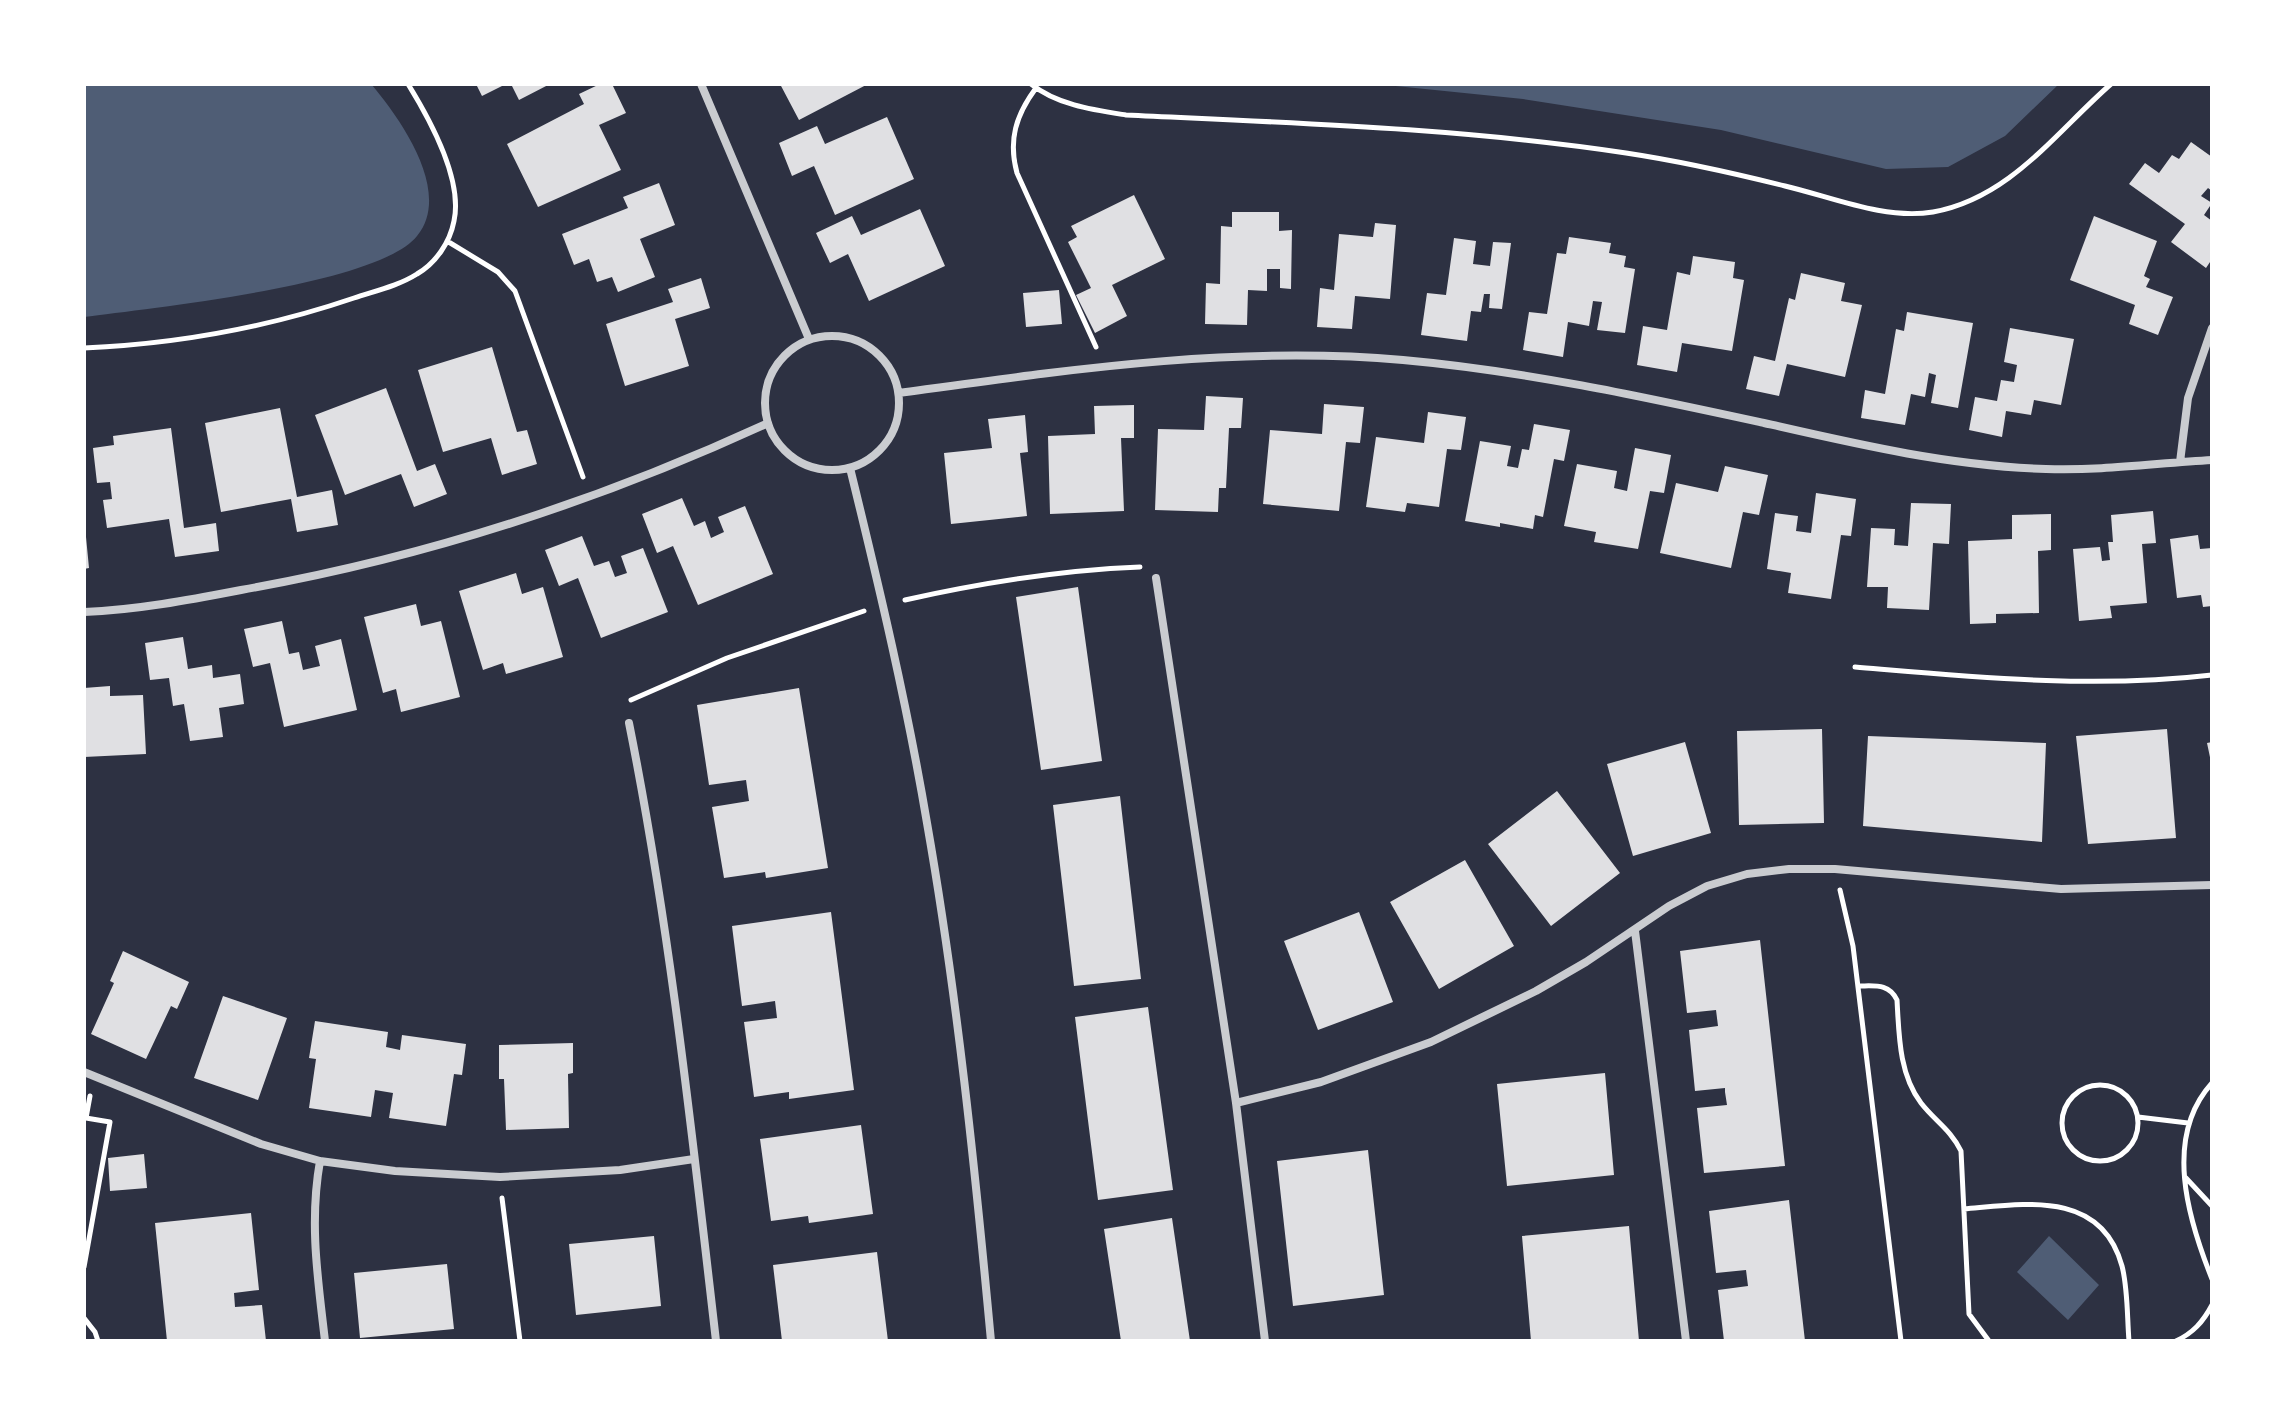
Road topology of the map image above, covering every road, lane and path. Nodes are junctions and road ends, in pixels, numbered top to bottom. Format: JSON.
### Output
{"nodes":[{"id":1,"x":408,"y":84,"type":"edge"},
{"id":2,"x":701,"y":84,"type":"edge"},
{"id":3,"x":2111,"y":84,"type":"edge"},
{"id":4,"x":1033,"y":86,"type":"edge"},
{"id":5,"x":447,"y":241,"type":"junction"},
{"id":6,"x":2212,"y":328,"type":"edge"},
{"id":7,"x":809,"y":339,"type":"junction"},
{"id":8,"x":84,"y":348,"type":"edge"},
{"id":9,"x":1103,"y":365,"type":"junction"},
{"id":10,"x":899,"y":393,"type":"junction"},
{"id":11,"x":768,"y":423,"type":"junction"},
{"id":12,"x":2212,"y":460,"type":"edge"},
{"id":13,"x":2180,"y":462,"type":"junction"},
{"id":14,"x":850,"y":468,"type":"junction"},
{"id":15,"x":590,"y":497,"type":"junction"},
{"id":16,"x":1156,"y":578,"type":"dead end"},
{"id":17,"x":84,"y":612,"type":"edge"},
{"id":18,"x":1855,"y":667,"type":"dead end"},
{"id":19,"x":2212,"y":675,"type":"edge"},
{"id":20,"x":629,"y":723,"type":"dead end"},
{"id":21,"x":1835,"y":869,"type":"junction"},
{"id":22,"x":2212,"y":885,"type":"edge"},
{"id":23,"x":1635,"y":931,"type":"junction"},
{"id":24,"x":1858,"y":986,"type":"junction"},
{"id":25,"x":89,"y":1073,"type":"edge"},
{"id":26,"x":2212,"y":1083,"type":"edge"},
{"id":27,"x":1236,"y":1103,"type":"junction"},
{"id":28,"x":2138,"y":1117,"type":"junction"},
{"id":29,"x":2188,"y":1123,"type":"junction"},
{"id":30,"x":694,"y":1159,"type":"junction"},
{"id":31,"x":320,"y":1161,"type":"junction"},
{"id":32,"x":500,"y":1177,"type":"junction"},
{"id":33,"x":2186,"y":1178,"type":"junction"},
{"id":34,"x":2212,"y":1206,"type":"edge"},
{"id":35,"x":1964,"y":1209,"type":"junction"},
{"id":36,"x":84,"y":1267,"type":"edge"},
{"id":37,"x":2212,"y":1279,"type":"edge"},
{"id":38,"x":2212,"y":1305,"type":"edge"},
{"id":39,"x":84,"y":1318,"type":"edge"},
{"id":40,"x":98,"y":1341,"type":"edge"},
{"id":41,"x":325,"y":1341,"type":"edge"},
{"id":42,"x":520,"y":1341,"type":"edge"},
{"id":43,"x":716,"y":1341,"type":"edge"},
{"id":44,"x":991,"y":1341,"type":"edge"},
{"id":45,"x":1265,"y":1341,"type":"edge"},
{"id":46,"x":1686,"y":1341,"type":"edge"},
{"id":47,"x":1901,"y":1341,"type":"edge"},
{"id":48,"x":1989,"y":1341,"type":"edge"},
{"id":49,"x":2129,"y":1341,"type":"edge"},
{"id":50,"x":2176,"y":1341,"type":"edge"}],
"edges":[{"from":1,"to":5,"type":"path"},
{"from":2,"to":7,"type":"street"},
{"from":3,"to":4,"type":"path"},
{"from":4,"to":9,"type":"path"},
{"from":5,"to":8,"type":"path"},
{"from":5,"to":15,"type":"path"},
{"from":6,"to":13,"type":"street"},
{"from":7,"to":10,"type":"street"},
{"from":7,"to":11,"type":"street"},
{"from":9,"to":10,"type":"street"},
{"from":9,"to":13,"type":"street"},
{"from":10,"to":14,"type":"street"},
{"from":11,"to":14,"type":"street"},
{"from":11,"to":15,"type":"street"},
{"from":12,"to":13,"type":"street"},
{"from":14,"to":44,"type":"street"},
{"from":15,"to":17,"type":"street"},
{"from":16,"to":27,"type":"street"},
{"from":18,"to":19,"type":"path"},
{"from":20,"to":30,"type":"street"},
{"from":21,"to":22,"type":"street"},
{"from":21,"to":23,"type":"street"},
{"from":21,"to":24,"type":"path"},
{"from":23,"to":27,"type":"street"},
{"from":23,"to":46,"type":"street"},
{"from":24,"to":35,"type":"path"},
{"from":24,"to":47,"type":"path"},
{"from":25,"to":31,"type":"street"},
{"from":25,"to":36,"type":"path"},
{"from":26,"to":29,"type":"path"},
{"from":27,"to":45,"type":"street"},
{"from":28,"to":28,"type":"path"},
{"from":28,"to":29,"type":"path"},
{"from":29,"to":33,"type":"path"},
{"from":30,"to":32,"type":"street"},
{"from":30,"to":43,"type":"street"},
{"from":31,"to":32,"type":"street"},
{"from":31,"to":41,"type":"street"},
{"from":32,"to":42,"type":"path"},
{"from":33,"to":34,"type":"path"},
{"from":33,"to":37,"type":"path"},
{"from":35,"to":48,"type":"path"},
{"from":35,"to":49,"type":"path"},
{"from":38,"to":50,"type":"path"},
{"from":39,"to":40,"type":"path"}]}
